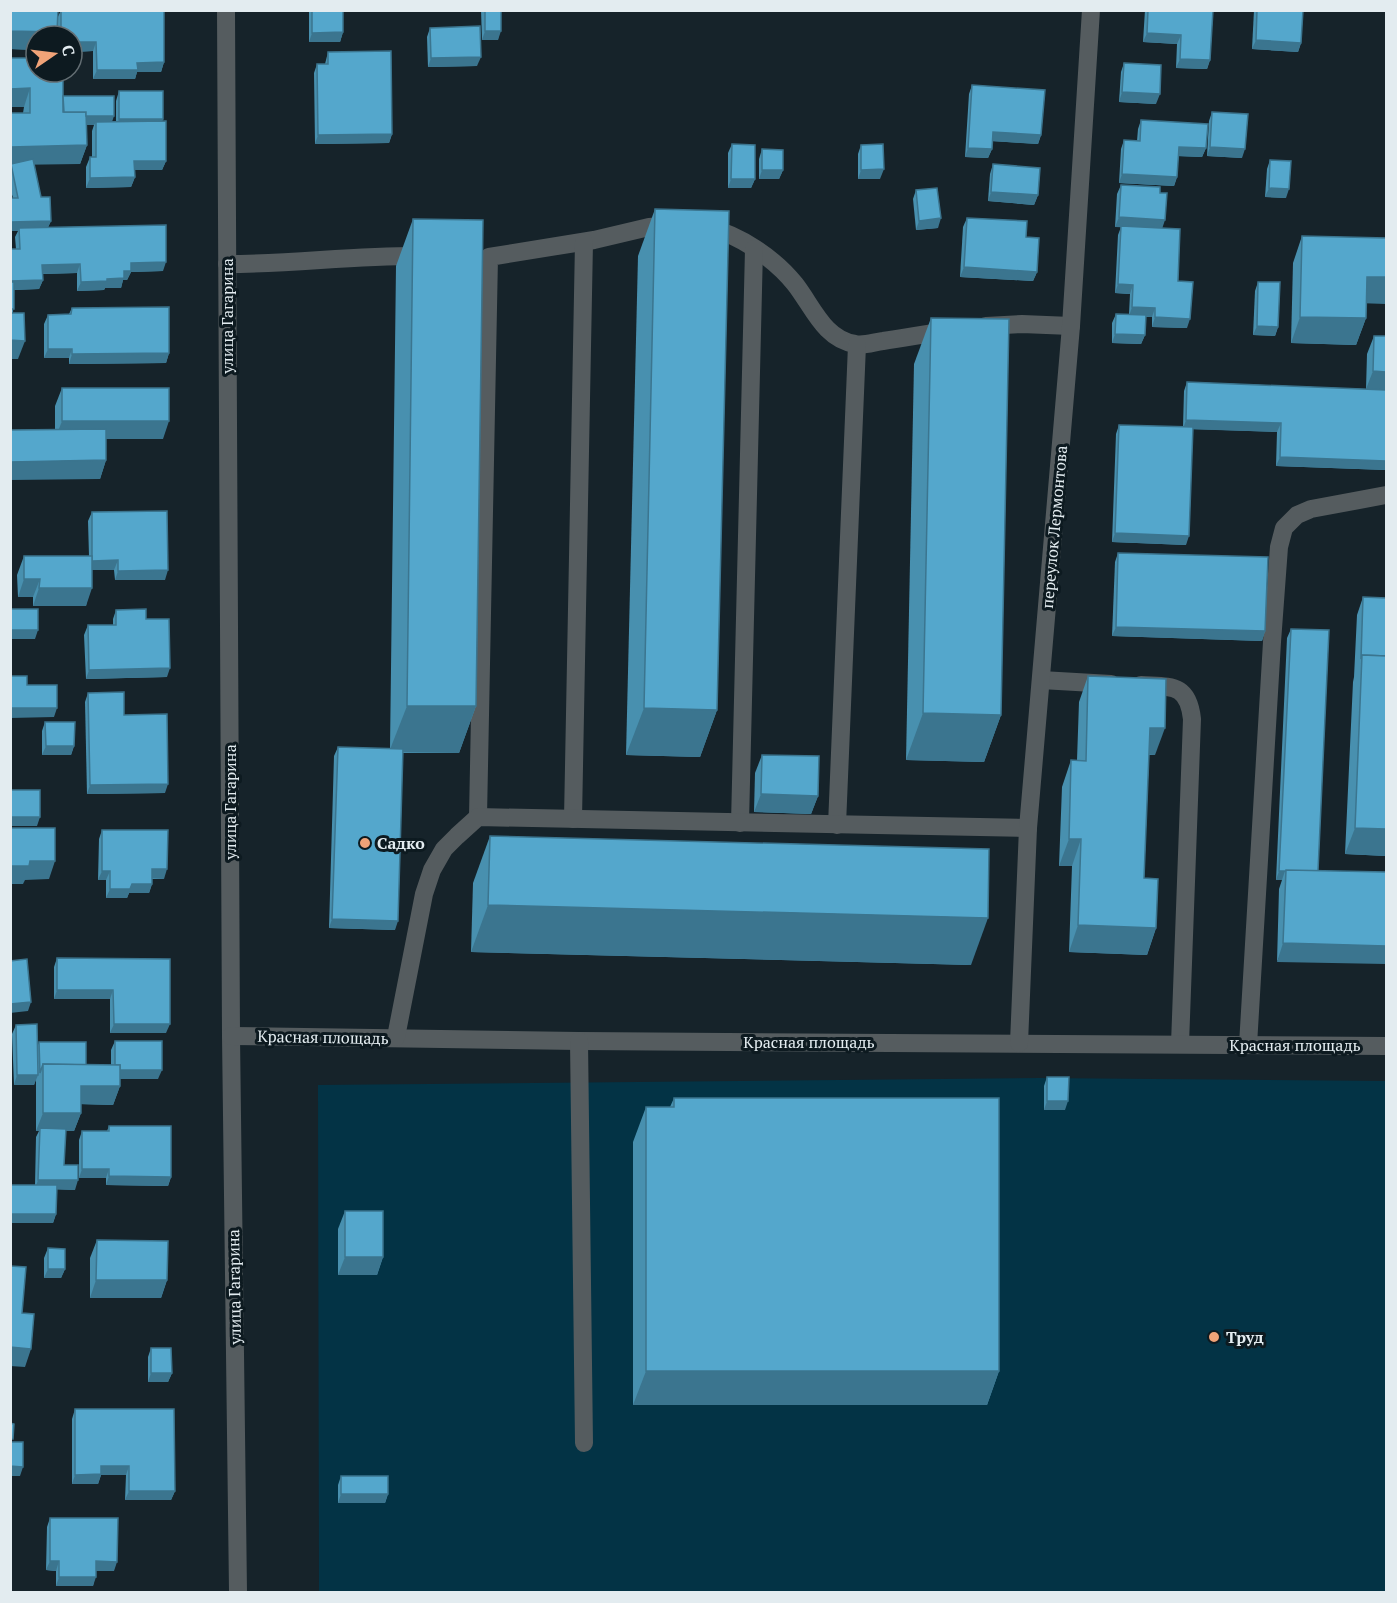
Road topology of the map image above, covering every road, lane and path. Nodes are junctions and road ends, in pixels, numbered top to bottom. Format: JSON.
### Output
{"nodes":[{"id":1,"x":226,"y":10,"type":"edge"},
{"id":2,"x":1090,"y":10,"type":"edge"},
{"id":3,"x":584,"y":242,"type":"junction"},
{"id":4,"x":754,"y":249,"type":"junction"},
{"id":5,"x":445,"y":256,"type":"edge"},
{"id":6,"x":467,"y":257,"type":"edge"},
{"id":7,"x":489,"y":257,"type":"junction"},
{"id":8,"x":227,"y":264,"type":"junction"},
{"id":9,"x":1071,"y":326,"type":"junction"},
{"id":10,"x":858,"y":345,"type":"junction"},
{"id":11,"x":1386,"y":495,"type":"edge"},
{"id":12,"x":1041,"y":680,"type":"junction"},
{"id":13,"x":478,"y":817,"type":"junction"},
{"id":14,"x":573,"y":819,"type":"junction"},
{"id":15,"x":740,"y":823,"type":"junction"},
{"id":16,"x":837,"y":825,"type":"junction"},
{"id":17,"x":1028,"y":828,"type":"junction"},
{"id":18,"x":231,"y":1036,"type":"junction"},
{"id":19,"x":396,"y":1037,"type":"junction"},
{"id":20,"x":579,"y":1041,"type":"junction"},
{"id":21,"x":1019,"y":1043,"type":"junction"},
{"id":22,"x":1180,"y":1044,"type":"junction"},
{"id":23,"x":1248,"y":1045,"type":"junction"},
{"id":24,"x":1386,"y":1046,"type":"edge"},
{"id":25,"x":584,"y":1443,"type":"dead end"},
{"id":26,"x":238,"y":1593,"type":"edge"}],
"edges":[{"from":1,"to":8,"type":"street","name":"улица Гагарина"},
{"from":2,"to":9,"type":"street","name":"переулок Лермонтова"},
{"from":3,"to":4,"type":"street"},
{"from":3,"to":7,"type":"street"},
{"from":3,"to":14,"type":"street"},
{"from":4,"to":10,"type":"street"},
{"from":4,"to":15,"type":"street"},
{"from":5,"to":8,"type":"street"},
{"from":6,"to":7,"type":"street"},
{"from":7,"to":13,"type":"street"},
{"from":8,"to":18,"type":"street","name":"улица Гагарина"},
{"from":9,"to":10,"type":"street"},
{"from":9,"to":12,"type":"street","name":"переулок Лермонтова"},
{"from":10,"to":16,"type":"street"},
{"from":11,"to":23,"type":"street"},
{"from":12,"to":17,"type":"street","name":"переулок Лермонтова"},
{"from":12,"to":22,"type":"street"},
{"from":13,"to":14,"type":"street"},
{"from":13,"to":19,"type":"street"},
{"from":14,"to":15,"type":"street"},
{"from":15,"to":16,"type":"street"},
{"from":16,"to":17,"type":"street"},
{"from":17,"to":21,"type":"street","name":"переулок Лермонтова"},
{"from":18,"to":19,"type":"street","name":"Красная площадь"},
{"from":18,"to":26,"type":"street","name":"улица Гагарина"},
{"from":19,"to":20,"type":"street","name":"Красная площадь"},
{"from":20,"to":21,"type":"street","name":"Красная площадь"},
{"from":20,"to":25,"type":"street"},
{"from":21,"to":22,"type":"street","name":"Красная площадь"},
{"from":22,"to":23,"type":"street","name":"Красная площадь"},
{"from":23,"to":24,"type":"street","name":"Красная площадь"}]}
